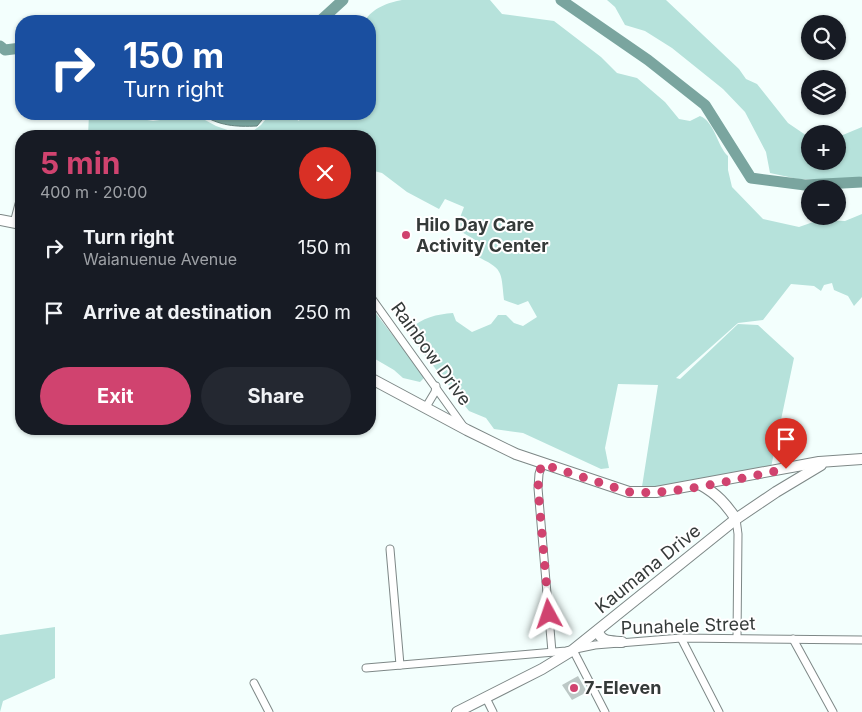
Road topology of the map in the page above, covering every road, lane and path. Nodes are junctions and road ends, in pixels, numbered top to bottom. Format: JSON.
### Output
{"nodes":[{"id":1,"x":0,"y":220,"type":"edge"},
{"id":2,"x":15,"y":222,"type":"edge"},
{"id":3,"x":376,"y":304,"type":"edge"},
{"id":4,"x":376,"y":381,"type":"edge"},
{"id":5,"x":436,"y":386,"type":"junction"},
{"id":6,"x":426,"y":408,"type":"junction"},
{"id":7,"x":467,"y":430,"type":"junction"},
{"id":8,"x":862,"y":459,"type":"edge"},
{"id":9,"x":832,"y":462,"type":"junction"},
{"id":10,"x":542,"y":464,"type":"junction"},
{"id":11,"x":701,"y":485,"type":"junction"},
{"id":12,"x":736,"y":519,"type":"junction"},
{"id":13,"x":390,"y":549,"type":"dead end"},
{"id":14,"x":598,"y":631,"type":"junction"},
{"id":15,"x":681,"y":638,"type":"junction"},
{"id":16,"x":737,"y":638,"type":"junction"},
{"id":17,"x":793,"y":640,"type":"junction"},
{"id":18,"x":862,"y":640,"type":"edge"},
{"id":19,"x":622,"y":642,"type":"junction"},
{"id":20,"x":573,"y":650,"type":"junction"},
{"id":21,"x":552,"y":652,"type":"junction"},
{"id":22,"x":400,"y":665,"type":"junction"},
{"id":23,"x":366,"y":668,"type":"dead end"},
{"id":24,"x":254,"y":683,"type":"dead end"},
{"id":25,"x":486,"y":698,"type":"junction"},
{"id":26,"x":269,"y":712,"type":"edge"},
{"id":27,"x":457,"y":712,"type":"edge"},
{"id":28,"x":493,"y":712,"type":"edge"},
{"id":29,"x":605,"y":712,"type":"edge"},
{"id":30,"x":720,"y":712,"type":"edge"},
{"id":31,"x":833,"y":712,"type":"edge"}],
"edges":[{"from":1,"to":2,"type":"street"},
{"from":3,"to":5,"type":"street","name":"Rainbow Drive"},
{"from":4,"to":6,"type":"street"},
{"from":5,"to":6,"type":"street"},
{"from":5,"to":7,"type":"street","name":"Rainbow Drive"},
{"from":6,"to":7,"type":"street"},
{"from":7,"to":10,"type":"street"},
{"from":8,"to":9,"type":"street"},
{"from":9,"to":11,"type":"street"},
{"from":9,"to":12,"type":"street","name":"Kaumana Drive"},
{"from":10,"to":11,"type":"street"},
{"from":10,"to":21,"type":"street"},
{"from":11,"to":12,"type":"street"},
{"from":12,"to":14,"type":"street","name":"Kaumana Drive"},
{"from":12,"to":16,"type":"street"},
{"from":13,"to":22,"type":"street"},
{"from":14,"to":19,"type":"street"},
{"from":14,"to":20,"type":"street","name":"Kaumana Drive"},
{"from":15,"to":16,"type":"street","name":"Punahele Street"},
{"from":15,"to":19,"type":"street","name":"Punahele Street"},
{"from":15,"to":30,"type":"street"},
{"from":16,"to":17,"type":"street","name":"Punahele Street"},
{"from":17,"to":18,"type":"street","name":"Punahele Street"},
{"from":17,"to":31,"type":"street"},
{"from":19,"to":20,"type":"street","name":"Punahele Street"},
{"from":20,"to":21,"type":"street","name":"Punahele Street"},
{"from":20,"to":25,"type":"street","name":"Kaumana Drive"},
{"from":20,"to":29,"type":"street"},
{"from":21,"to":22,"type":"street","name":"Punahele Street"},
{"from":22,"to":23,"type":"street","name":"Punahele Street"},
{"from":24,"to":26,"type":"street"},
{"from":25,"to":27,"type":"street","name":"Kaumana Drive"},
{"from":25,"to":28,"type":"street"}]}
